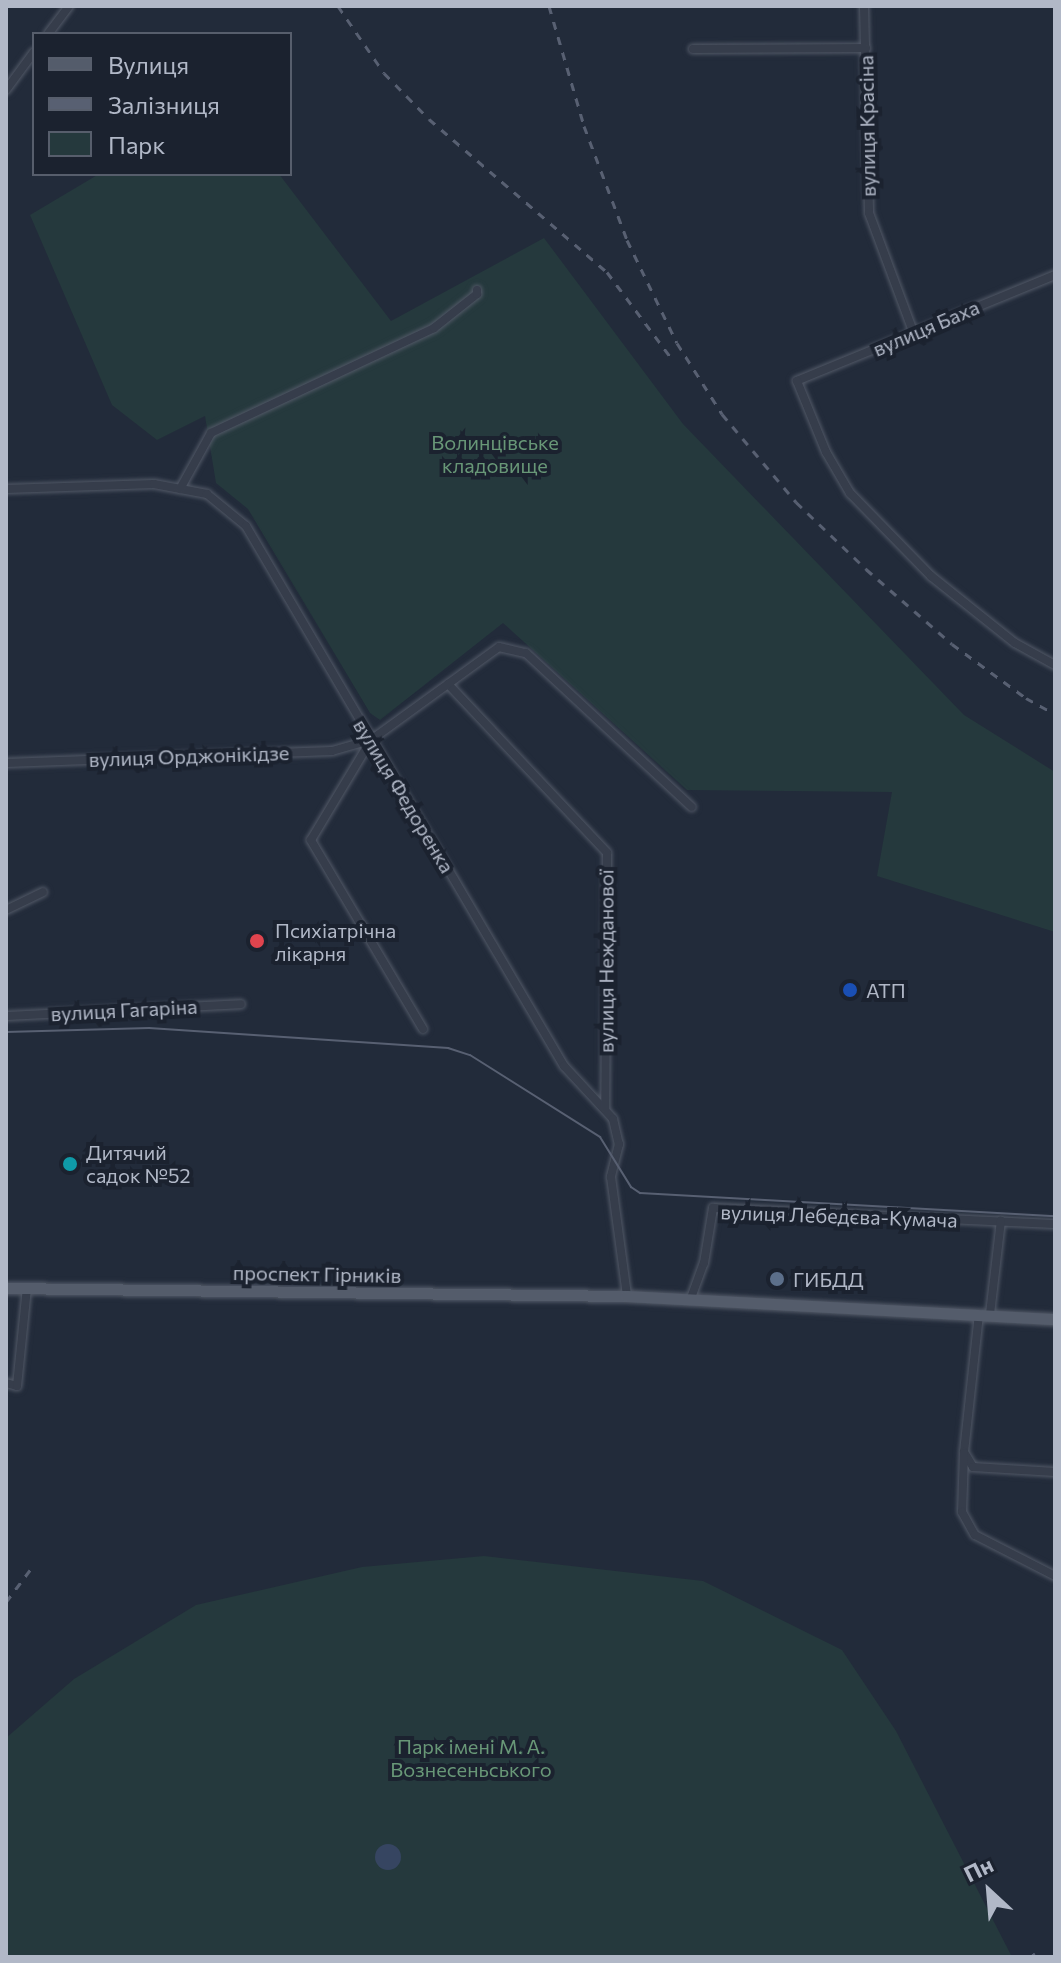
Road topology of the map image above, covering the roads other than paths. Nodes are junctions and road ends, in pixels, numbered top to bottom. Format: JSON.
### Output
{"nodes":[{"id":1,"x":69,"y":6,"type":"edge"},
{"id":2,"x":864,"y":6,"type":"edge"},
{"id":3,"x":50,"y":32,"type":"edge"},
{"id":4,"x":866,"y":48,"type":"junction"},
{"id":5,"x":693,"y":49,"type":"dead end"},
{"id":6,"x":32,"y":55,"type":"edge"},
{"id":7,"x":6,"y":90,"type":"edge"},
{"id":8,"x":1055,"y":275,"type":"edge"},
{"id":9,"x":477,"y":290,"type":"dead end"},
{"id":10,"x":914,"y":334,"type":"junction"},
{"id":11,"x":6,"y":489,"type":"edge"},
{"id":12,"x":180,"y":489,"type":"junction"},
{"id":13,"x":1055,"y":665,"type":"edge"},
{"id":14,"x":448,"y":684,"type":"junction"},
{"id":15,"x":371,"y":740,"type":"junction"},
{"id":16,"x":6,"y":763,"type":"edge"},
{"id":17,"x":692,"y":807,"type":"dead end"},
{"id":18,"x":43,"y":892,"type":"dead end"},
{"id":19,"x":6,"y":910,"type":"edge"},
{"id":20,"x":241,"y":1004,"type":"dead end"},
{"id":21,"x":6,"y":1016,"type":"edge"},
{"id":22,"x":423,"y":1029,"type":"dead end"},
{"id":23,"x":605,"y":1109,"type":"junction"},
{"id":24,"x":1001,"y":1221,"type":"junction"},
{"id":25,"x":1055,"y":1224,"type":"edge"},
{"id":26,"x":6,"y":1288,"type":"edge"},
{"id":27,"x":27,"y":1288,"type":"junction"},
{"id":28,"x":627,"y":1296,"type":"junction"},
{"id":29,"x":691,"y":1298,"type":"junction"},
{"id":30,"x":985,"y":1314,"type":"junction"},
{"id":31,"x":1055,"y":1319,"type":"edge"},
{"id":32,"x":6,"y":1383,"type":"edge"},
{"id":33,"x":964,"y":1452,"type":"junction"},
{"id":34,"x":1055,"y":1472,"type":"edge"},
{"id":35,"x":1055,"y":1576,"type":"edge"}],
"edges":[{"from":1,"to":3,"type":"street"},
{"from":2,"to":4,"type":"street","name":"вулиця Красіна"},
{"from":4,"to":5,"type":"street"},
{"from":4,"to":10,"type":"street","name":"вулиця Красіна"},
{"from":6,"to":7,"type":"street"},
{"from":8,"to":10,"type":"street","name":"вулиця Баха"},
{"from":9,"to":12,"type":"street"},
{"from":10,"to":13,"type":"street","name":"вулиця Баха"},
{"from":11,"to":12,"type":"street","name":"вулиця Федоренка"},
{"from":12,"to":15,"type":"street","name":"вулиця Федоренка"},
{"from":14,"to":15,"type":"street"},
{"from":14,"to":17,"type":"street"},
{"from":14,"to":23,"type":"street","name":"вулиця Нежданової"},
{"from":15,"to":16,"type":"street","name":"вулиця Орджонікідзе"},
{"from":15,"to":22,"type":"street"},
{"from":15,"to":23,"type":"street","name":"вулиця Федоренка"},
{"from":18,"to":19,"type":"street"},
{"from":20,"to":21,"type":"street","name":"вулиця Гагаріна"},
{"from":23,"to":28,"type":"street","name":"вулиця Федоренка"},
{"from":24,"to":25,"type":"street","name":"вулиця Лебедєва-Кумача"},
{"from":24,"to":29,"type":"street","name":"вулиця Лебедєва-Кумача"},
{"from":24,"to":30,"type":"street"},
{"from":26,"to":27,"type":"main road","name":"проспект Гірників"},
{"from":27,"to":28,"type":"main road","name":"проспект Гірників"},
{"from":27,"to":32,"type":"street"},
{"from":28,"to":29,"type":"main road","name":"проспект Гірників"},
{"from":29,"to":30,"type":"main road","name":"проспект Гірників"},
{"from":30,"to":31,"type":"main road","name":"проспект Гірників"},
{"from":30,"to":33,"type":"street"},
{"from":33,"to":34,"type":"street"},
{"from":33,"to":35,"type":"street"}]}
